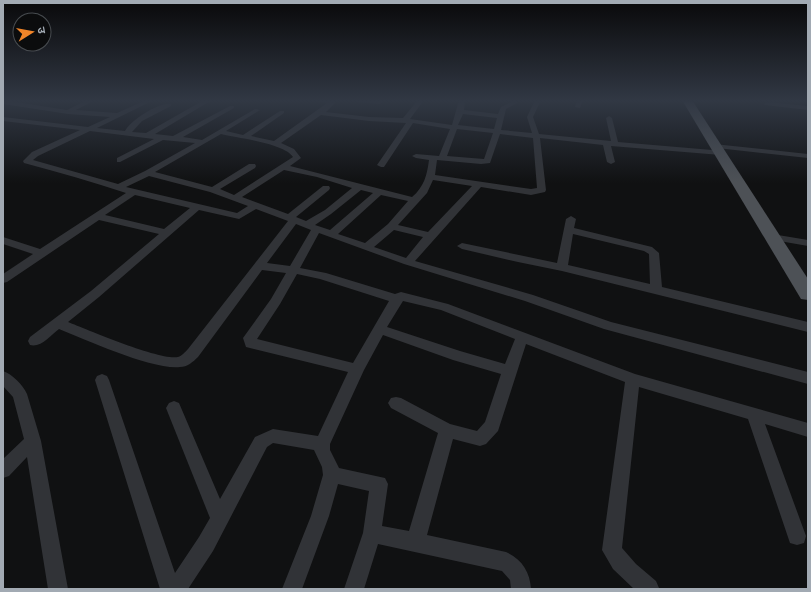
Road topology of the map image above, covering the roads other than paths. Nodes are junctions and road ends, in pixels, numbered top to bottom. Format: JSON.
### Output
{"nodes":[{"id":1,"x":454,"y":127,"type":"edge"},
{"id":2,"x":76,"y":128,"type":"edge"},
{"id":3,"x":91,"y":128,"type":"edge"},
{"id":4,"x":129,"y":128,"type":"edge"},
{"id":5,"x":161,"y":128,"type":"edge"},
{"id":6,"x":195,"y":128,"type":"edge"},
{"id":7,"x":227,"y":128,"type":"edge"},
{"id":8,"x":259,"y":128,"type":"edge"},
{"id":9,"x":299,"y":128,"type":"edge"},
{"id":10,"x":404,"y":128,"type":"edge"},
{"id":11,"x":461,"y":128,"type":"edge"},
{"id":12,"x":498,"y":128,"type":"edge"},
{"id":13,"x":533,"y":128,"type":"edge"},
{"id":14,"x":611,"y":128,"type":"edge"},
{"id":15,"x":705,"y":128,"type":"edge"},
{"id":16,"x":88,"y":129,"type":"junction"},
{"id":17,"x":497,"y":131,"type":"junction"},
{"id":18,"x":220,"y":132,"type":"junction"},
{"id":19,"x":127,"y":133,"type":"junction"},
{"id":20,"x":147,"y":136,"type":"junction"},
{"id":21,"x":536,"y":136,"type":"junction"},
{"id":22,"x":162,"y":137,"type":"junction"},
{"id":23,"x":245,"y":137,"type":"junction"},
{"id":24,"x":176,"y":138,"type":"junction"},
{"id":25,"x":203,"y":142,"type":"junction"},
{"id":26,"x":606,"y":143,"type":"junction"},
{"id":27,"x":275,"y":144,"type":"junction"},
{"id":28,"x":615,"y":144,"type":"junction"},
{"id":29,"x":719,"y":149,"type":"junction"},
{"id":30,"x":416,"y":156,"type":"dead end"},
{"id":31,"x":808,"y":156,"type":"edge"},
{"id":32,"x":433,"y":157,"type":"junction"},
{"id":33,"x":442,"y":158,"type":"junction"},
{"id":34,"x":120,"y":160,"type":"dead end"},
{"id":35,"x":611,"y":162,"type":"dead end"},
{"id":36,"x":381,"y":165,"type":"dead end"},
{"id":37,"x":252,"y":166,"type":"dead end"},
{"id":38,"x":283,"y":167,"type":"junction"},
{"id":39,"x":148,"y":173,"type":"junction"},
{"id":40,"x":431,"y":177,"type":"junction"},
{"id":41,"x":478,"y":184,"type":"junction"},
{"id":42,"x":359,"y":187,"type":"junction"},
{"id":43,"x":117,"y":188,"type":"junction"},
{"id":44,"x":326,"y":188,"type":"dead end"},
{"id":45,"x":214,"y":190,"type":"junction"},
{"id":46,"x":133,"y":192,"type":"junction"},
{"id":47,"x":379,"y":192,"type":"junction"},
{"id":48,"x":235,"y":198,"type":"junction"},
{"id":49,"x":414,"y":200,"type":"junction"},
{"id":50,"x":198,"y":206,"type":"junction"},
{"id":51,"x":256,"y":206,"type":"junction"},
{"id":52,"x":96,"y":216,"type":"junction"},
{"id":53,"x":291,"y":219,"type":"junction"},
{"id":54,"x":571,"y":219,"type":"dead end"},
{"id":55,"x":392,"y":226,"type":"junction"},
{"id":56,"x":312,"y":227,"type":"junction"},
{"id":57,"x":569,"y":230,"type":"junction"},
{"id":58,"x":167,"y":233,"type":"junction"},
{"id":59,"x":332,"y":234,"type":"junction"},
{"id":60,"x":430,"y":236,"type":"junction"},
{"id":61,"x":772,"y":237,"type":"junction"},
{"id":62,"x":3,"y":240,"type":"edge"},
{"id":63,"x":808,"y":243,"type":"edge"},
{"id":64,"x":462,"y":246,"type":"dead end"},
{"id":65,"x":366,"y":248,"type":"junction"},
{"id":66,"x":40,"y":253,"type":"junction"},
{"id":67,"x":408,"y":262,"type":"junction"},
{"id":68,"x":258,"y":266,"type":"junction"},
{"id":69,"x":562,"y":267,"type":"junction"},
{"id":70,"x":294,"y":270,"type":"junction"},
{"id":71,"x":3,"y":279,"type":"edge"},
{"id":72,"x":656,"y":290,"type":"junction"},
{"id":73,"x":807,"y":292,"type":"edge"},
{"id":74,"x":396,"y":299,"type":"junction"},
{"id":75,"x":58,"y":323,"type":"junction"},
{"id":76,"x":808,"y":327,"type":"edge"},
{"id":77,"x":380,"y":329,"type":"junction"},
{"id":78,"x":522,"y":337,"type":"junction"},
{"id":79,"x":35,"y":341,"type":"dead end"},
{"id":80,"x":357,"y":369,"type":"junction"},
{"id":81,"x":509,"y":371,"type":"junction"},
{"id":82,"x":3,"y":377,"type":"edge"},
{"id":83,"x":808,"y":378,"type":"edge"},
{"id":84,"x":633,"y":379,"type":"junction"},
{"id":85,"x":102,"y":380,"type":"dead end"},
{"id":86,"x":396,"y":403,"type":"dead end"},
{"id":87,"x":174,"y":408,"type":"dead end"},
{"id":88,"x":754,"y":415,"type":"junction"},
{"id":89,"x":447,"y":430,"type":"junction"},
{"id":90,"x":808,"y":430,"type":"edge"},
{"id":91,"x":33,"y":441,"type":"junction"},
{"id":92,"x":322,"y":444,"type":"junction"},
{"id":93,"x":3,"y":470,"type":"edge"},
{"id":94,"x":332,"y":475,"type":"junction"},
{"id":95,"x":219,"y":518,"type":"junction"},
{"id":96,"x":372,"y":533,"type":"junction"},
{"id":97,"x":797,"y":536,"type":"dead end"},
{"id":98,"x":415,"y":543,"type":"junction"},
{"id":99,"x":58,"y":589,"type":"edge"},
{"id":100,"x":170,"y":589,"type":"edge"},
{"id":101,"x":177,"y":589,"type":"edge"},
{"id":102,"x":292,"y":589,"type":"edge"},
{"id":103,"x":354,"y":589,"type":"edge"},
{"id":104,"x":521,"y":589,"type":"edge"},
{"id":105,"x":650,"y":589,"type":"edge"}],
"edges":[{"from":1,"to":33,"type":"street"},
{"from":2,"to":16,"type":"street"},
{"from":3,"to":16,"type":"street"},
{"from":4,"to":19,"type":"street"},
{"from":5,"to":20,"type":"street"},
{"from":6,"to":24,"type":"street"},
{"from":7,"to":18,"type":"street"},
{"from":8,"to":23,"type":"street"},
{"from":9,"to":27,"type":"street"},
{"from":10,"to":36,"type":"street"},
{"from":11,"to":17,"type":"street"},
{"from":12,"to":17,"type":"street"},
{"from":13,"to":21,"type":"street"},
{"from":14,"to":28,"type":"street"},
{"from":15,"to":29,"type":"main road"},
{"from":16,"to":19,"type":"street"},
{"from":16,"to":43,"type":"street"},
{"from":17,"to":21,"type":"street"},
{"from":17,"to":33,"type":"street"},
{"from":18,"to":23,"type":"street"},
{"from":18,"to":25,"type":"street"},
{"from":19,"to":20,"type":"street"},
{"from":20,"to":22,"type":"street"},
{"from":21,"to":26,"type":"street"},
{"from":21,"to":41,"type":"street"},
{"from":22,"to":24,"type":"street"},
{"from":22,"to":34,"type":"street"},
{"from":23,"to":27,"type":"street"},
{"from":24,"to":25,"type":"street"},
{"from":25,"to":39,"type":"street"},
{"from":26,"to":28,"type":"street"},
{"from":26,"to":35,"type":"street"},
{"from":27,"to":38,"type":"street"},
{"from":28,"to":29,"type":"street"},
{"from":29,"to":31,"type":"street"},
{"from":29,"to":61,"type":"main road"},
{"from":30,"to":32,"type":"street"},
{"from":32,"to":33,"type":"street"},
{"from":32,"to":40,"type":"street"},
{"from":37,"to":45,"type":"street"},
{"from":38,"to":42,"type":"street"},
{"from":38,"to":48,"type":"street"},
{"from":39,"to":43,"type":"street"},
{"from":39,"to":45,"type":"street"},
{"from":40,"to":41,"type":"street"},
{"from":40,"to":49,"type":"street"},
{"from":41,"to":60,"type":"street"},
{"from":42,"to":47,"type":"street"},
{"from":42,"to":56,"type":"street"},
{"from":43,"to":46,"type":"street"},
{"from":44,"to":53,"type":"street"},
{"from":45,"to":48,"type":"street"},
{"from":46,"to":50,"type":"street"},
{"from":46,"to":52,"type":"street"},
{"from":47,"to":49,"type":"street"},
{"from":47,"to":59,"type":"street"},
{"from":48,"to":51,"type":"street"},
{"from":49,"to":55,"type":"street"},
{"from":50,"to":51,"type":"street"},
{"from":50,"to":58,"type":"street"},
{"from":51,"to":53,"type":"street"},
{"from":52,"to":58,"type":"street"},
{"from":52,"to":66,"type":"street"},
{"from":53,"to":56,"type":"street"},
{"from":53,"to":68,"type":"street"},
{"from":54,"to":57,"type":"street"},
{"from":55,"to":60,"type":"street"},
{"from":55,"to":65,"type":"street"},
{"from":56,"to":59,"type":"street"},
{"from":56,"to":70,"type":"street"},
{"from":57,"to":69,"type":"street"},
{"from":57,"to":72,"type":"street"},
{"from":58,"to":75,"type":"street"},
{"from":59,"to":65,"type":"street"},
{"from":60,"to":67,"type":"street"},
{"from":61,"to":63,"type":"street"},
{"from":61,"to":73,"type":"main road"},
{"from":62,"to":66,"type":"street"},
{"from":64,"to":69,"type":"street"},
{"from":65,"to":67,"type":"street"},
{"from":66,"to":71,"type":"street"},
{"from":67,"to":83,"type":"street"},
{"from":68,"to":70,"type":"street"},
{"from":68,"to":75,"type":"street"},
{"from":69,"to":72,"type":"street"},
{"from":70,"to":74,"type":"street"},
{"from":70,"to":80,"type":"street"},
{"from":72,"to":76,"type":"street"},
{"from":74,"to":77,"type":"street"},
{"from":74,"to":78,"type":"street"},
{"from":75,"to":79,"type":"street"},
{"from":77,"to":80,"type":"street"},
{"from":77,"to":81,"type":"street"},
{"from":78,"to":81,"type":"street"},
{"from":78,"to":84,"type":"street"},
{"from":80,"to":92,"type":"street"},
{"from":81,"to":89,"type":"street"},
{"from":82,"to":91,"type":"street"},
{"from":84,"to":88,"type":"street"},
{"from":84,"to":105,"type":"street"},
{"from":85,"to":100,"type":"street"},
{"from":86,"to":89,"type":"street"},
{"from":87,"to":95,"type":"street"},
{"from":88,"to":90,"type":"street"},
{"from":88,"to":97,"type":"street"},
{"from":89,"to":98,"type":"street"},
{"from":91,"to":93,"type":"street"},
{"from":91,"to":99,"type":"street"},
{"from":92,"to":94,"type":"street"},
{"from":92,"to":95,"type":"street"},
{"from":94,"to":96,"type":"street"},
{"from":94,"to":102,"type":"street"},
{"from":95,"to":101,"type":"street"},
{"from":96,"to":98,"type":"street"},
{"from":96,"to":103,"type":"street"},
{"from":98,"to":104,"type":"street"}]}
